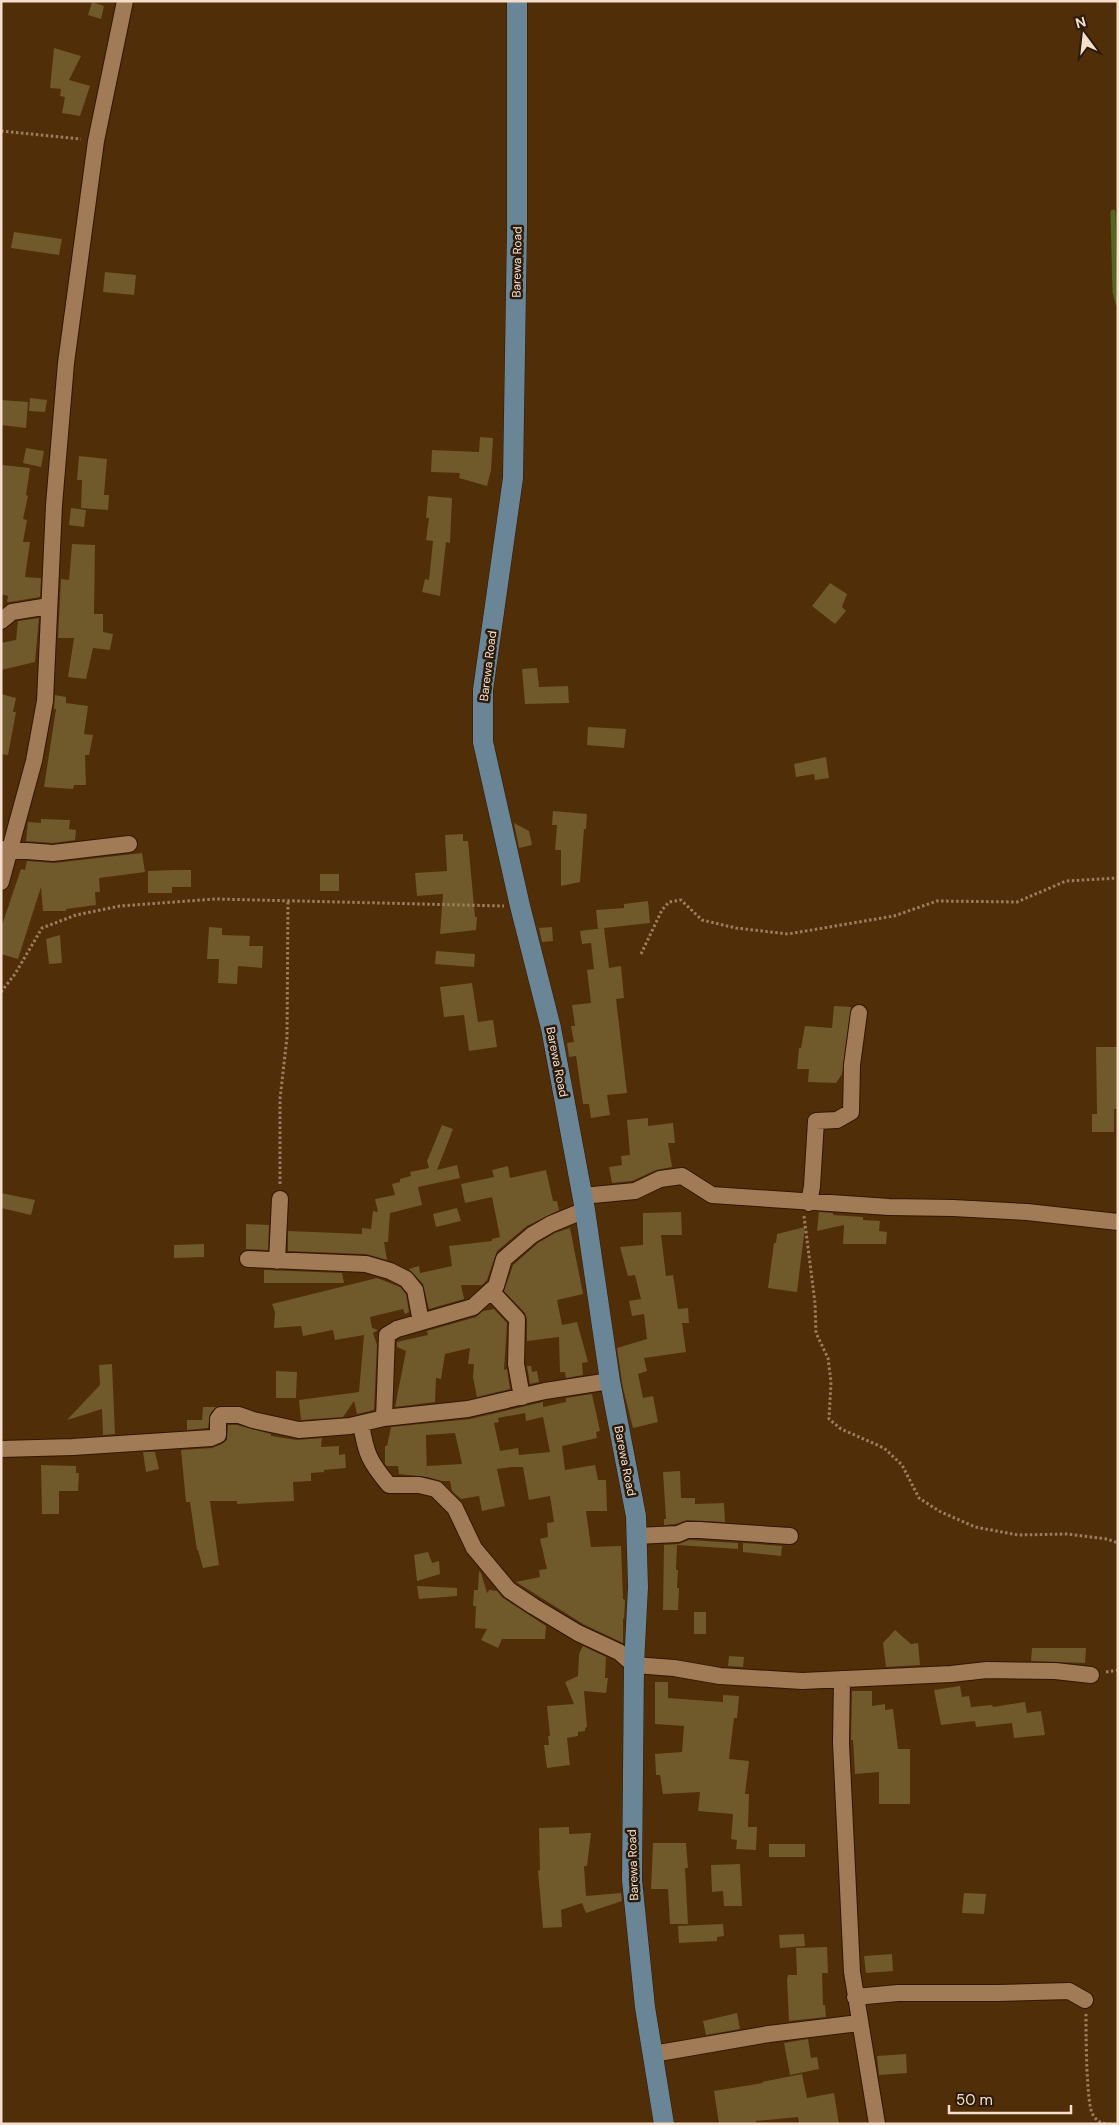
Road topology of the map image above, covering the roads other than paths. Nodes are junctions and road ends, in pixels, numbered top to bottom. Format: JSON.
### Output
{"nodes":[{"id":1,"x":125,"y":1,"type":"edge"},
{"id":2,"x":517,"y":1,"type":"edge"},
{"id":3,"x":49,"y":606,"type":"junction"},
{"id":4,"x":1,"y":621,"type":"edge"},
{"id":5,"x":129,"y":844,"type":"dead end"},
{"id":6,"x":6,"y":849,"type":"edge"},
{"id":7,"x":1,"y":882,"type":"edge"},
{"id":8,"x":859,"y":1013,"type":"dead end"},
{"id":9,"x":280,"y":1199,"type":"road end"},
{"id":10,"x":809,"y":1202,"type":"junction"},
{"id":11,"x":584,"y":1203,"type":"junction"},
{"id":12,"x":1118,"y":1222,"type":"edge"},
{"id":13,"x":248,"y":1259,"type":"dead end"},
{"id":14,"x":277,"y":1260,"type":"junction"},
{"id":15,"x":491,"y":1291,"type":"junction"},
{"id":16,"x":421,"y":1322,"type":"junction"},
{"id":17,"x":610,"y":1381,"type":"junction"},
{"id":18,"x":522,"y":1397,"type":"junction"},
{"id":19,"x":384,"y":1418,"type":"junction"},
{"id":20,"x":361,"y":1424,"type":"junction"},
{"id":21,"x":1,"y":1449,"type":"edge"},
{"id":22,"x":636,"y":1536,"type":"junction"},
{"id":23,"x":790,"y":1536,"type":"dead end"},
{"id":24,"x":634,"y":1665,"type":"junction"},
{"id":25,"x":1091,"y":1675,"type":"dead end"},
{"id":26,"x":842,"y":1679,"type":"junction"},
{"id":27,"x":855,"y":1996,"type":"junction"},
{"id":28,"x":1085,"y":2000,"type":"road end"},
{"id":29,"x":860,"y":2023,"type":"junction"},
{"id":30,"x":653,"y":2054,"type":"junction"},
{"id":31,"x":664,"y":2124,"type":"edge"},
{"id":32,"x":877,"y":2124,"type":"edge"}],
"edges":[{"from":1,"to":3,"type":"street"},
{"from":2,"to":11,"type":"main road","name":"Barewa Road"},
{"from":3,"to":4,"type":"street"},
{"from":3,"to":6,"type":"street"},
{"from":5,"to":6,"type":"street"},
{"from":6,"to":7,"type":"street"},
{"from":8,"to":10,"type":"street"},
{"from":9,"to":14,"type":"street"},
{"from":10,"to":11,"type":"street"},
{"from":10,"to":12,"type":"street"},
{"from":11,"to":15,"type":"street"},
{"from":11,"to":17,"type":"main road","name":"Barewa Road"},
{"from":13,"to":14,"type":"street"},
{"from":14,"to":16,"type":"street"},
{"from":15,"to":16,"type":"street"},
{"from":15,"to":18,"type":"street"},
{"from":16,"to":19,"type":"street"},
{"from":17,"to":18,"type":"street"},
{"from":17,"to":22,"type":"main road","name":"Barewa Road"},
{"from":18,"to":19,"type":"street"},
{"from":19,"to":20,"type":"street"},
{"from":20,"to":21,"type":"street"},
{"from":20,"to":24,"type":"street"},
{"from":22,"to":23,"type":"street"},
{"from":22,"to":24,"type":"main road","name":"Barewa Road"},
{"from":24,"to":26,"type":"street"},
{"from":24,"to":30,"type":"main road","name":"Barewa Road"},
{"from":25,"to":26,"type":"street"},
{"from":26,"to":27,"type":"street"},
{"from":27,"to":28,"type":"street"},
{"from":27,"to":29,"type":"street"},
{"from":29,"to":30,"type":"street"},
{"from":29,"to":32,"type":"street"},
{"from":30,"to":31,"type":"main road","name":"Barewa Road"}]}
